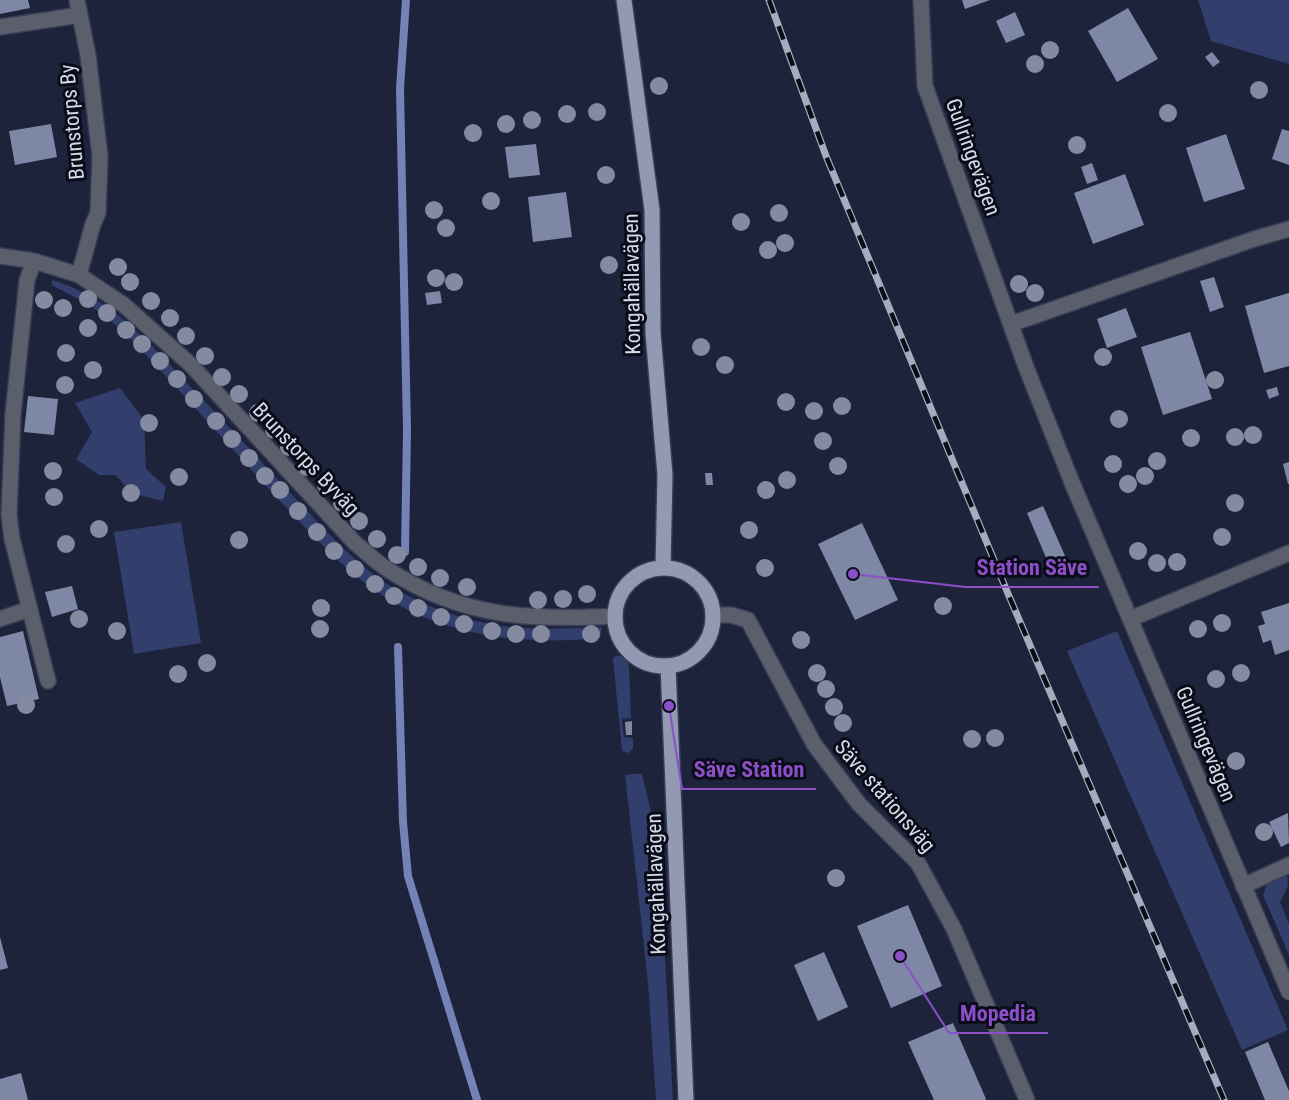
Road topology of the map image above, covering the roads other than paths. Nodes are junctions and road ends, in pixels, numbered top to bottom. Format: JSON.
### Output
{"nodes":[{"id":1,"x":624,"y":0,"type":"edge"},
{"id":2,"x":921,"y":0,"type":"edge"},
{"id":3,"x":78,"y":8,"type":"edge"},
{"id":4,"x":0,"y":27,"type":"edge"},
{"id":5,"x":1289,"y":229,"type":"edge"},
{"id":6,"x":0,"y":256,"type":"edge"},
{"id":7,"x":34,"y":261,"type":"junction"},
{"id":8,"x":79,"y":275,"type":"junction"},
{"id":9,"x":1011,"y":324,"type":"junction"},
{"id":10,"x":7,"y":415,"type":"edge"},
{"id":11,"x":1289,"y":553,"type":"edge"},
{"id":12,"x":663,"y":568,"type":"junction"},
{"id":13,"x":29,"y":609,"type":"junction"},
{"id":14,"x":714,"y":615,"type":"junction"},
{"id":15,"x":615,"y":616,"type":"junction"},
{"id":16,"x":0,"y":619,"type":"edge"},
{"id":17,"x":1130,"y":619,"type":"junction"},
{"id":18,"x":668,"y":666,"type":"junction"},
{"id":19,"x":48,"y":681,"type":"dead end"},
{"id":20,"x":1289,"y":865,"type":"edge"},
{"id":21,"x":1243,"y":885,"type":"junction"},
{"id":22,"x":1289,"y":992,"type":"edge"},
{"id":23,"x":686,"y":1100,"type":"edge"},
{"id":24,"x":1026,"y":1100,"type":"edge"}],
"edges":[{"from":1,"to":12,"type":"main road","name":"Kongahällavägen"},
{"from":2,"to":9,"type":"street","name":"Gullringevägen"},
{"from":3,"to":4,"type":"street"},
{"from":3,"to":8,"type":"street","name":"Brunstorps By"},
{"from":5,"to":9,"type":"street"},
{"from":6,"to":7,"type":"street","name":"Brunstorps Byväg"},
{"from":7,"to":8,"type":"street","name":"Brunstorps Byväg"},
{"from":7,"to":10,"type":"street"},
{"from":8,"to":15,"type":"street","name":"Brunstorps Byväg"},
{"from":9,"to":17,"type":"street","name":"Gullringevägen"},
{"from":10,"to":13,"type":"street"},
{"from":11,"to":17,"type":"street"},
{"from":12,"to":14,"type":"main road"},
{"from":12,"to":15,"type":"main road"},
{"from":13,"to":16,"type":"street"},
{"from":13,"to":19,"type":"street"},
{"from":14,"to":18,"type":"main road"},
{"from":14,"to":24,"type":"street","name":"Säve stationsväg"},
{"from":15,"to":18,"type":"main road"},
{"from":17,"to":21,"type":"street","name":"Gullringevägen"},
{"from":18,"to":23,"type":"main road","name":"Kongahällavägen"},
{"from":20,"to":21,"type":"street"},
{"from":21,"to":22,"type":"street","name":"Gullringevägen"}]}
